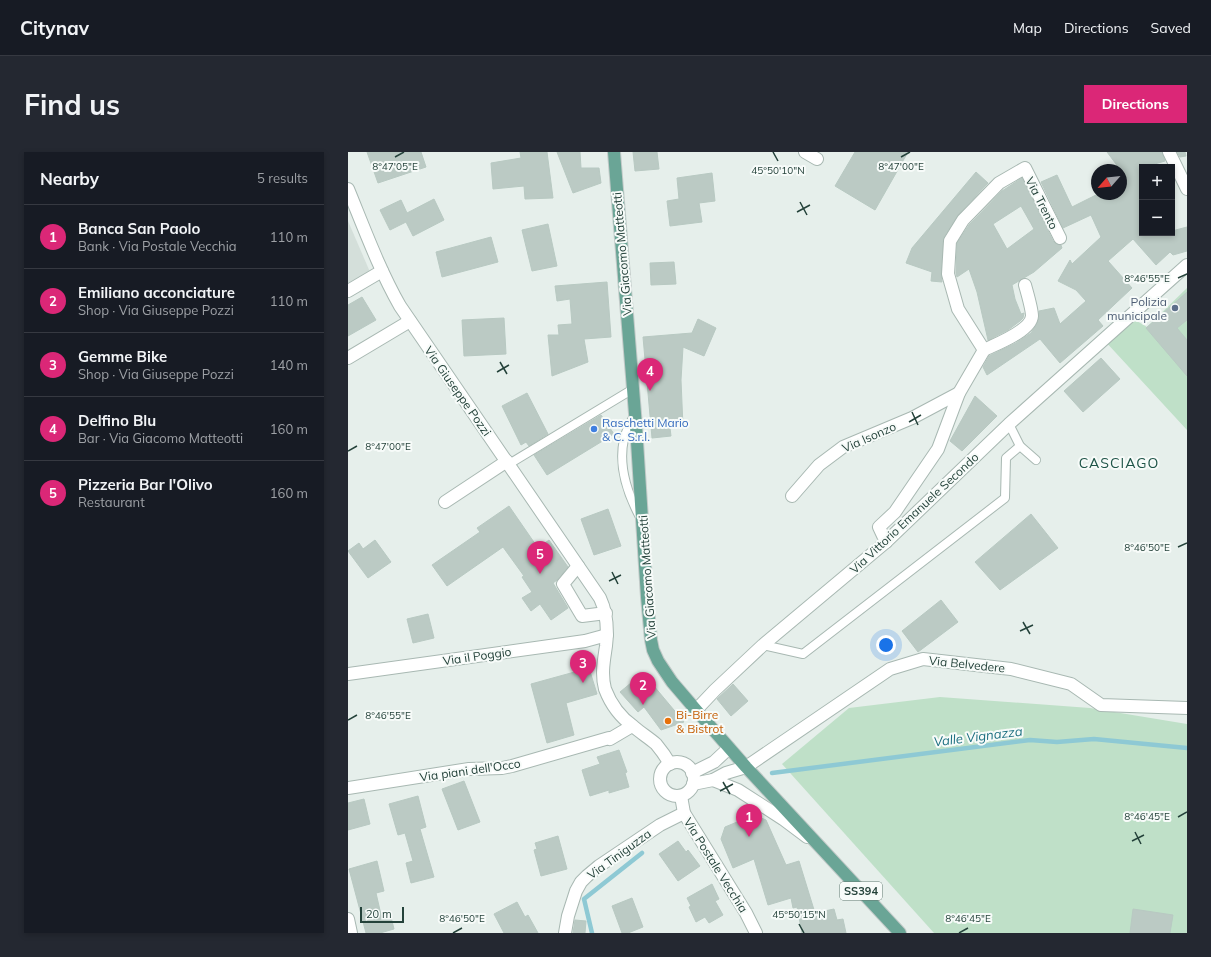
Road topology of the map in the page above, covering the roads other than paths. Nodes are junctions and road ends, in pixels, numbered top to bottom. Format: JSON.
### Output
{"nodes":[{"id":1,"x":614,"y":152,"type":"edge"},
{"id":2,"x":805,"y":152,"type":"edge"},
{"id":3,"x":1169,"y":152,"type":"edge"},
{"id":4,"x":819,"y":155,"type":"edge"},
{"id":5,"x":348,"y":189,"type":"edge"},
{"id":6,"x":1187,"y":189,"type":"edge"},
{"id":7,"x":1060,"y":238,"type":"dead end"},
{"id":8,"x":1185,"y":267,"type":"edge"},
{"id":9,"x":382,"y":271,"type":"junction"},
{"id":10,"x":1025,"y":285,"type":"dead end"},
{"id":11,"x":348,"y":291,"type":"edge"},
{"id":12,"x":410,"y":321,"type":"junction"},
{"id":13,"x":984,"y":350,"type":"junction"},
{"id":14,"x":348,"y":358,"type":"edge"},
{"id":15,"x":633,"y":389,"type":"junction"},
{"id":16,"x":959,"y":393,"type":"junction"},
{"id":17,"x":1009,"y":424,"type":"junction"},
{"id":18,"x":1020,"y":446,"type":"junction"},
{"id":19,"x":1036,"y":460,"type":"dead end"},
{"id":20,"x":508,"y":462,"type":"junction"},
{"id":21,"x":792,"y":496,"type":"dead end"},
{"id":22,"x":445,"y":502,"type":"dead end"},
{"id":23,"x":886,"y":542,"type":"junction"},
{"id":24,"x":578,"y":566,"type":"junction"},
{"id":25,"x":606,"y":613,"type":"junction"},
{"id":26,"x":606,"y":635,"type":"junction"},
{"id":27,"x":763,"y":645,"type":"junction"},
{"id":28,"x":348,"y":674,"type":"edge"},
{"id":29,"x":1187,"y":708,"type":"edge"},
{"id":30,"x":696,"y":710,"type":"junction"},
{"id":31,"x":632,"y":726,"type":"junction"},
{"id":32,"x":729,"y":748,"type":"junction"},
{"id":33,"x":670,"y":764,"type":"junction"},
{"id":34,"x":746,"y":767,"type":"junction"},
{"id":35,"x":692,"y":779,"type":"junction"},
{"id":36,"x":713,"y":780,"type":"junction"},
{"id":37,"x":348,"y":788,"type":"edge"},
{"id":38,"x":681,"y":796,"type":"junction"},
{"id":39,"x":684,"y":813,"type":"junction"},
{"id":40,"x":822,"y":848,"type":"junction"},
{"id":41,"x":348,"y":919,"type":"edge"},
{"id":42,"x":351,"y":933,"type":"edge"},
{"id":43,"x":565,"y":933,"type":"edge"},
{"id":44,"x":756,"y":933,"type":"edge"},
{"id":45,"x":900,"y":933,"type":"edge"}],
"edges":[{"from":1,"to":15,"type":"main road","name":"Via Giacomo Matteotti","number":"SS394"},
{"from":2,"to":4,"type":"street"},
{"from":3,"to":6,"type":"street"},
{"from":5,"to":9,"type":"street","name":"Via Giuseppe Pozzi"},
{"from":7,"to":13,"type":"street","name":"Via Trento"},
{"from":8,"to":17,"type":"street","name":"Via Vittorio Emanuele Secondo"},
{"from":9,"to":11,"type":"street"},
{"from":9,"to":12,"type":"street","name":"Via Giuseppe Pozzi"},
{"from":10,"to":13,"type":"street"},
{"from":12,"to":14,"type":"street"},
{"from":12,"to":20,"type":"street","name":"Via Giuseppe Pozzi"},
{"from":13,"to":16,"type":"street"},
{"from":15,"to":20,"type":"lane"},
{"from":15,"to":30,"type":"main road","name":"Via Giacomo Matteotti","number":"SS394"},
{"from":16,"to":21,"type":"street","name":"Via Isonzo"},
{"from":16,"to":23,"type":"street"},
{"from":17,"to":18,"type":"lane"},
{"from":17,"to":23,"type":"street","name":"Via Vittorio Emanuele Secondo"},
{"from":18,"to":19,"type":"lane"},
{"from":18,"to":27,"type":"lane"},
{"from":20,"to":22,"type":"street"},
{"from":20,"to":24,"type":"street","name":"Via Giuseppe Pozzi"},
{"from":23,"to":27,"type":"street","name":"Via Vittorio Emanuele Secondo"},
{"from":24,"to":25,"type":"street","name":"Via Giuseppe Pozzi"},
{"from":24,"to":25,"type":"street"},
{"from":25,"to":26,"type":"street","name":"Via Giuseppe Pozzi"},
{"from":26,"to":28,"type":"street","name":"Via il Poggio"},
{"from":26,"to":31,"type":"street","name":"Via Giuseppe Pozzi"},
{"from":27,"to":30,"type":"street","name":"Via Vittorio Emanuele Secondo"},
{"from":29,"to":34,"type":"street","name":"Via Belvedere"},
{"from":30,"to":32,"type":"main road","name":"Via Giacomo Matteotti","number":"SS394"},
{"from":31,"to":33,"type":"street","name":"Via Giuseppe Pozzi"},
{"from":31,"to":37,"type":"street","name":"Via piani dell'Occo"},
{"from":32,"to":34,"type":"main road","name":"Via Giacomo Matteotti","number":"SS394"},
{"from":32,"to":35,"type":"street"},
{"from":33,"to":35,"type":"street"},
{"from":33,"to":38,"type":"street"},
{"from":34,"to":36,"type":"street","name":"Via Belvedere"},
{"from":34,"to":40,"type":"main road","name":"Via Giacomo Matteotti","number":"SS394"},
{"from":35,"to":36,"type":"street","name":"Via Belvedere"},
{"from":35,"to":38,"type":"street"},
{"from":36,"to":40,"type":"street"},
{"from":38,"to":39,"type":"street","name":"Via Postale Vecchia"},
{"from":39,"to":43,"type":"street","name":"Via Tiniguzza"},
{"from":39,"to":44,"type":"street","name":"Via Postale Vecchia"},
{"from":40,"to":45,"type":"main road","name":"Via Giacomo Matteotti","number":"SS394"},
{"from":41,"to":42,"type":"street"}]}
